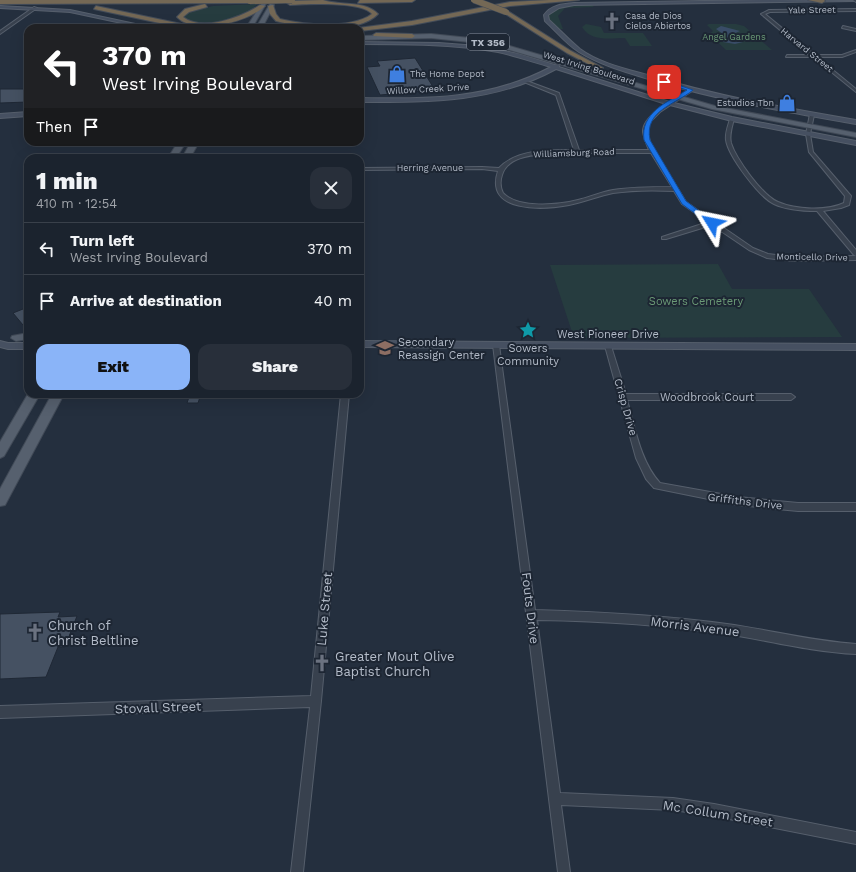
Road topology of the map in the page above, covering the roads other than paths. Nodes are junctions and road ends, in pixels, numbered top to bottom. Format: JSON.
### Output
{"nodes":[{"id":1,"x":78,"y":0,"type":"edge"},
{"id":2,"x":266,"y":0,"type":"edge"},
{"id":3,"x":275,"y":0,"type":"edge"},
{"id":4,"x":347,"y":0,"type":"edge"},
{"id":5,"x":412,"y":0,"type":"edge"},
{"id":6,"x":474,"y":0,"type":"edge"},
{"id":7,"x":576,"y":0,"type":"edge"},
{"id":8,"x":811,"y":0,"type":"edge"},
{"id":9,"x":822,"y":0,"type":"edge"},
{"id":10,"x":856,"y":1,"type":"edge"},
{"id":11,"x":97,"y":2,"type":"junction"},
{"id":12,"x":249,"y":2,"type":"edge"},
{"id":13,"x":291,"y":2,"type":"edge"},
{"id":14,"x":0,"y":3,"type":"edge"},
{"id":15,"x":241,"y":3,"type":"junction"},
{"id":16,"x":314,"y":3,"type":"junction"},
{"id":17,"x":262,"y":6,"type":"junction"},
{"id":18,"x":271,"y":6,"type":"junction"},
{"id":19,"x":35,"y":8,"type":"junction"},
{"id":20,"x":109,"y":10,"type":"junction"},
{"id":21,"x":856,"y":10,"type":"edge"},
{"id":22,"x":769,"y":11,"type":"joint"},
{"id":23,"x":134,"y":24,"type":"edge"},
{"id":24,"x":148,"y":24,"type":"edge"},
{"id":25,"x":173,"y":24,"type":"edge"},
{"id":26,"x":251,"y":24,"type":"edge"},
{"id":27,"x":261,"y":24,"type":"edge"},
{"id":28,"x":294,"y":24,"type":"edge"},
{"id":29,"x":317,"y":24,"type":"edge"},
{"id":30,"x":843,"y":27,"type":"dead end"},
{"id":31,"x":364,"y":29,"type":"edge"},
{"id":32,"x":856,"y":30,"type":"edge"},
{"id":33,"x":0,"y":33,"type":"edge"},
{"id":34,"x":412,"y":36,"type":"joint"},
{"id":35,"x":364,"y":37,"type":"edge"},
{"id":36,"x":364,"y":43,"type":"edge"},
{"id":37,"x":856,"y":51,"type":"edge"},
{"id":38,"x":787,"y":56,"type":"dead end"},
{"id":39,"x":814,"y":56,"type":"junction"},
{"id":40,"x":562,"y":63,"type":"junction"},
{"id":41,"x":555,"y":67,"type":"junction"},
{"id":42,"x":578,"y":68,"type":"junction"},
{"id":43,"x":600,"y":68,"type":"junction"},
{"id":44,"x":525,"y":81,"type":"junction"},
{"id":45,"x":691,"y":90,"type":"junction"},
{"id":46,"x":856,"y":91,"type":"edge"},
{"id":47,"x":680,"y":96,"type":"junction"},
{"id":48,"x":364,"y":100,"type":"edge"},
{"id":49,"x":668,"y":103,"type":"junction"},
{"id":50,"x":24,"y":114,"type":"edge"},
{"id":51,"x":0,"y":116,"type":"edge"},
{"id":52,"x":732,"y":119,"type":"junction"},
{"id":53,"x":856,"y":122,"type":"edge"},
{"id":54,"x":810,"y":124,"type":"junction"},
{"id":55,"x":856,"y":130,"type":"edge"},
{"id":56,"x":856,"y":135,"type":"edge"},
{"id":57,"x":856,"y":143,"type":"edge"},
{"id":58,"x":653,"y":151,"type":"junction"},
{"id":59,"x":577,"y":152,"type":"junction"},
{"id":60,"x":364,"y":168,"type":"edge"},
{"id":61,"x":500,"y":170,"type":"junction"},
{"id":62,"x":675,"y":189,"type":"junction"},
{"id":63,"x":818,"y":209,"type":"junction"},
{"id":64,"x":712,"y":223,"type":"junction"},
{"id":65,"x":664,"y":238,"type":"dead end"},
{"id":66,"x":856,"y":254,"type":"edge"},
{"id":67,"x":856,"y":258,"type":"edge"},
{"id":68,"x":24,"y":337,"type":"edge"},
{"id":69,"x":16,"y":338,"type":"joint"},
{"id":70,"x":0,"y":340,"type":"edge"},
{"id":71,"x":0,"y":344,"type":"edge"},
{"id":72,"x":364,"y":344,"type":"edge"},
{"id":73,"x":496,"y":345,"type":"junction"},
{"id":74,"x":24,"y":346,"type":"edge"},
{"id":75,"x":608,"y":346,"type":"junction"},
{"id":76,"x":856,"y":347,"type":"edge"},
{"id":77,"x":624,"y":396,"type":"junction"},
{"id":78,"x":32,"y":398,"type":"edge"},
{"id":79,"x":56,"y":398,"type":"edge"},
{"id":80,"x":345,"y":398,"type":"edge"},
{"id":81,"x":791,"y":398,"type":"dead end"},
{"id":82,"x":0,"y":453,"type":"edge"},
{"id":83,"x":645,"y":469,"type":"joint"},
{"id":84,"x":0,"y":501,"type":"edge"},
{"id":85,"x":855,"y":509,"type":"edge"},
{"id":86,"x":532,"y":615,"type":"junction"},
{"id":87,"x":856,"y":649,"type":"edge"},
{"id":88,"x":316,"y":701,"type":"junction"},
{"id":89,"x":0,"y":712,"type":"edge"},
{"id":90,"x":555,"y":799,"type":"junction"},
{"id":91,"x":856,"y":838,"type":"edge"},
{"id":92,"x":297,"y":872,"type":"edge"},
{"id":93,"x":564,"y":872,"type":"edge"}],
"edges":[{"from":1,"to":14,"type":"highway"},
{"from":2,"to":17,"type":"main road"},
{"from":3,"to":18,"type":"main road"},
{"from":4,"to":13,"type":"highway"},
{"from":5,"to":16,"type":"highway"},
{"from":6,"to":43,"type":"highway","bridge":true},
{"from":7,"to":31,"type":"highway"},
{"from":8,"to":9,"type":"highway"},
{"from":9,"to":10,"type":"street"},
{"from":9,"to":45,"type":"street","name":"West Irving Boulevard"},
{"from":11,"to":12,"type":"highway"},
{"from":11,"to":14,"type":"highway"},
{"from":11,"to":15,"type":"highway"},
{"from":12,"to":13,"type":"highway","bridge":true},
{"from":12,"to":15,"type":"highway"},
{"from":13,"to":16,"type":"highway"},
{"from":14,"to":19,"type":"street"},
{"from":14,"to":20,"type":"highway"},
{"from":15,"to":17,"type":"highway"},
{"from":16,"to":29,"type":"highway"},
{"from":17,"to":26,"type":"main road"},
{"from":18,"to":27,"type":"main road"},
{"from":18,"to":28,"type":"highway"},
{"from":19,"to":23,"type":"street"},
{"from":19,"to":33,"type":"street"},
{"from":20,"to":24,"type":"highway"},
{"from":20,"to":25,"type":"highway"},
{"from":21,"to":22,"type":"street","name":"Yale Street"},
{"from":22,"to":39,"type":"street","name":"Harvard Street"},
{"from":30,"to":32,"type":"street"},
{"from":34,"to":35,"type":"highway"},
{"from":34,"to":40,"type":"main road","name":"West Irving Boulevard","number":"TX 356"},
{"from":36,"to":41,"type":"street","name":"West Irving Boulevard"},
{"from":37,"to":39,"type":"street"},
{"from":38,"to":39,"type":"street"},
{"from":39,"to":46,"type":"street","name":"Harvard Street"},
{"from":40,"to":41,"type":"street","name":"Willow Creek Drive"},
{"from":40,"to":42,"type":"main road","name":"West Irving Boulevard","number":"TX 356"},
{"from":40,"to":43,"type":"main road","name":"West Irving Boulevard"},
{"from":41,"to":42,"type":"main road"},
{"from":41,"to":44,"type":"street","name":"Willow Creek Drive"},
{"from":41,"to":49,"type":"street","name":"West Irving Boulevard"},
{"from":42,"to":47,"type":"main road","name":"West Irving Boulevard","number":"TX 356"},
{"from":43,"to":47,"type":"main road","name":"West Irving Boulevard","number":"TX 356"},
{"from":44,"to":48,"type":"street","name":"Willow Creek Drive"},
{"from":44,"to":59,"type":"street"},
{"from":45,"to":47,"type":"street","name":"Monticello Drive"},
{"from":45,"to":54,"type":"street","name":"West Irving Boulevard"},
{"from":47,"to":49,"type":"street","name":"Monticello Drive"},
{"from":47,"to":54,"type":"main road","name":"West Irving Boulevard","number":"TX 356"},
{"from":49,"to":52,"type":"street","name":"West Irving Boulevard"},
{"from":49,"to":58,"type":"street","name":"Monticello Drive"},
{"from":50,"to":51,"type":"street"},
{"from":52,"to":54,"type":"street","name":"West Irving Boulevard"},
{"from":52,"to":63,"type":"street"},
{"from":53,"to":54,"type":"street","name":"West Irving Boulevard"},
{"from":54,"to":55,"type":"main road","name":"West Irving Boulevard","number":"TX 356"},
{"from":54,"to":56,"type":"main road","name":"West Irving Boulevard","number":"TX 356"},
{"from":54,"to":57,"type":"street","name":"West Irving Boulevard"},
{"from":54,"to":63,"type":"street"},
{"from":58,"to":59,"type":"street","name":"Williamsburg Road"},
{"from":58,"to":62,"type":"street","name":"Monticello Drive"},
{"from":59,"to":61,"type":"street","name":"Williamsburg Road"},
{"from":60,"to":61,"type":"street","name":"Herring Avenue"},
{"from":61,"to":62,"type":"street"},
{"from":62,"to":64,"type":"street","name":"Monticello Drive"},
{"from":63,"to":66,"type":"street"},
{"from":64,"to":65,"type":"street"},
{"from":64,"to":67,"type":"street","name":"Monticello Drive"},
{"from":68,"to":69,"type":"main road"},
{"from":69,"to":70,"type":"street"},
{"from":71,"to":74,"type":"street"},
{"from":72,"to":73,"type":"street","name":"West Pioneer Drive"},
{"from":73,"to":75,"type":"street","name":"West Pioneer Drive"},
{"from":73,"to":86,"type":"street","name":"Fouts Drive"},
{"from":75,"to":76,"type":"street","name":"West Pioneer Drive"},
{"from":75,"to":77,"type":"street","name":"Crisp Drive"},
{"from":77,"to":81,"type":"street","name":"Woodbrook Court"},
{"from":77,"to":83,"type":"street","name":"Crisp Drive"},
{"from":78,"to":82,"type":"main road"},
{"from":79,"to":84,"type":"main road"},
{"from":80,"to":88,"type":"street","name":"Luke Street"},
{"from":83,"to":85,"type":"street","name":"Griffiths Drive"},
{"from":86,"to":87,"type":"street","name":"Morris Avenue"},
{"from":86,"to":90,"type":"street","name":"Fouts Drive"},
{"from":88,"to":89,"type":"street","name":"Stovall Street"},
{"from":88,"to":92,"type":"street","name":"Luke Street"},
{"from":90,"to":91,"type":"street","name":"Mc Collum Street"},
{"from":90,"to":93,"type":"street","name":"Fouts Drive"}]}
